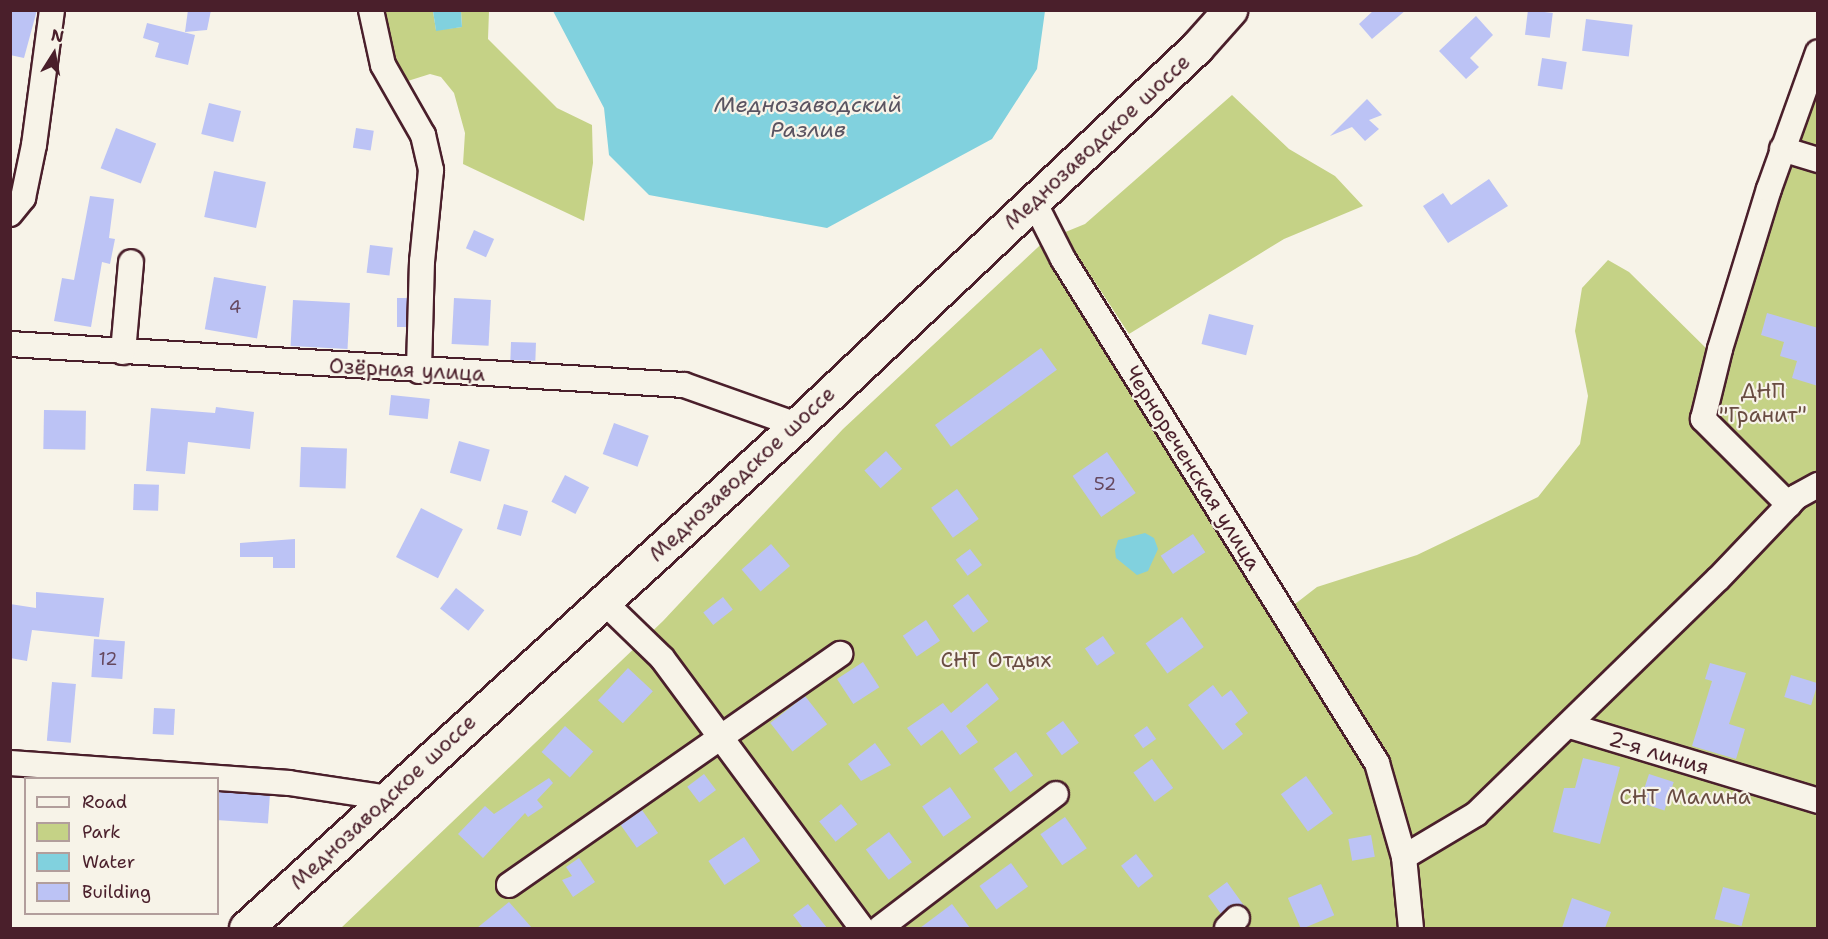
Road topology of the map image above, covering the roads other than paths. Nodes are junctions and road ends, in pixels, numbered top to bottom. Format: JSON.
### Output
{"nodes":[{"id":1,"x":52,"y":10,"type":"edge"},
{"id":2,"x":371,"y":10,"type":"edge"},
{"id":3,"x":1230,"y":10,"type":"edge"},
{"id":4,"x":1818,"y":52,"type":"edge"},
{"id":5,"x":1782,"y":149,"type":"junction"},
{"id":6,"x":1818,"y":160,"type":"edge"},
{"id":7,"x":1034,"y":202,"type":"junction"},
{"id":8,"x":10,"y":214,"type":"edge"},
{"id":9,"x":131,"y":262,"type":"dead end"},
{"id":10,"x":10,"y":344,"type":"edge"},
{"id":11,"x":123,"y":352,"type":"junction"},
{"id":12,"x":419,"y":371,"type":"junction"},
{"id":13,"x":797,"y":424,"type":"junction"},
{"id":14,"x":1816,"y":484,"type":"edge"},
{"id":15,"x":1789,"y":505,"type":"junction"},
{"id":16,"x":603,"y":601,"type":"junction"},
{"id":17,"x":840,"y":654,"type":"dead end"},
{"id":18,"x":1570,"y":726,"type":"junction"},
{"id":19,"x":720,"y":735,"type":"junction"},
{"id":20,"x":10,"y":763,"type":"edge"},
{"id":21,"x":205,"y":777,"type":"edge"},
{"id":22,"x":219,"y":778,"type":"edge"},
{"id":23,"x":1056,"y":794,"type":"dead end"},
{"id":24,"x":388,"y":798,"type":"junction"},
{"id":25,"x":1818,"y":801,"type":"edge"},
{"id":26,"x":1404,"y":857,"type":"junction"},
{"id":27,"x":509,"y":885,"type":"dead end"},
{"id":28,"x":246,"y":928,"type":"edge"},
{"id":29,"x":862,"y":928,"type":"edge"},
{"id":30,"x":880,"y":928,"type":"edge"},
{"id":31,"x":1411,"y":928,"type":"edge"}],
"edges":[{"from":1,"to":8,"type":"street"},
{"from":2,"to":12,"type":"street"},
{"from":3,"to":7,"type":"main road","name":"Меднозаводское шоссе"},
{"from":4,"to":5,"type":"street"},
{"from":5,"to":6,"type":"street"},
{"from":5,"to":15,"type":"street"},
{"from":7,"to":13,"type":"main road","name":"Меднозаводское шоссе"},
{"from":7,"to":26,"type":"street","name":"Чернореченская улица"},
{"from":9,"to":11,"type":"street"},
{"from":10,"to":11,"type":"street","name":"Озёрная улица"},
{"from":11,"to":12,"type":"street","name":"Озёрная улица"},
{"from":12,"to":13,"type":"street","name":"Озёрная улица"},
{"from":13,"to":16,"type":"main road","name":"Меднозаводское шоссе"},
{"from":14,"to":15,"type":"street"},
{"from":15,"to":18,"type":"street"},
{"from":16,"to":19,"type":"street"},
{"from":16,"to":24,"type":"main road","name":"Меднозаводское шоссе"},
{"from":17,"to":19,"type":"street"},
{"from":18,"to":25,"type":"street","name":"2-я линия"},
{"from":18,"to":26,"type":"street"},
{"from":19,"to":27,"type":"street"},
{"from":19,"to":29,"type":"street"},
{"from":20,"to":21,"type":"street"},
{"from":22,"to":24,"type":"street"},
{"from":23,"to":30,"type":"street"},
{"from":24,"to":28,"type":"main road","name":"Меднозаводское шоссе"},
{"from":26,"to":31,"type":"street","name":"Чернореченская улица"}]}
